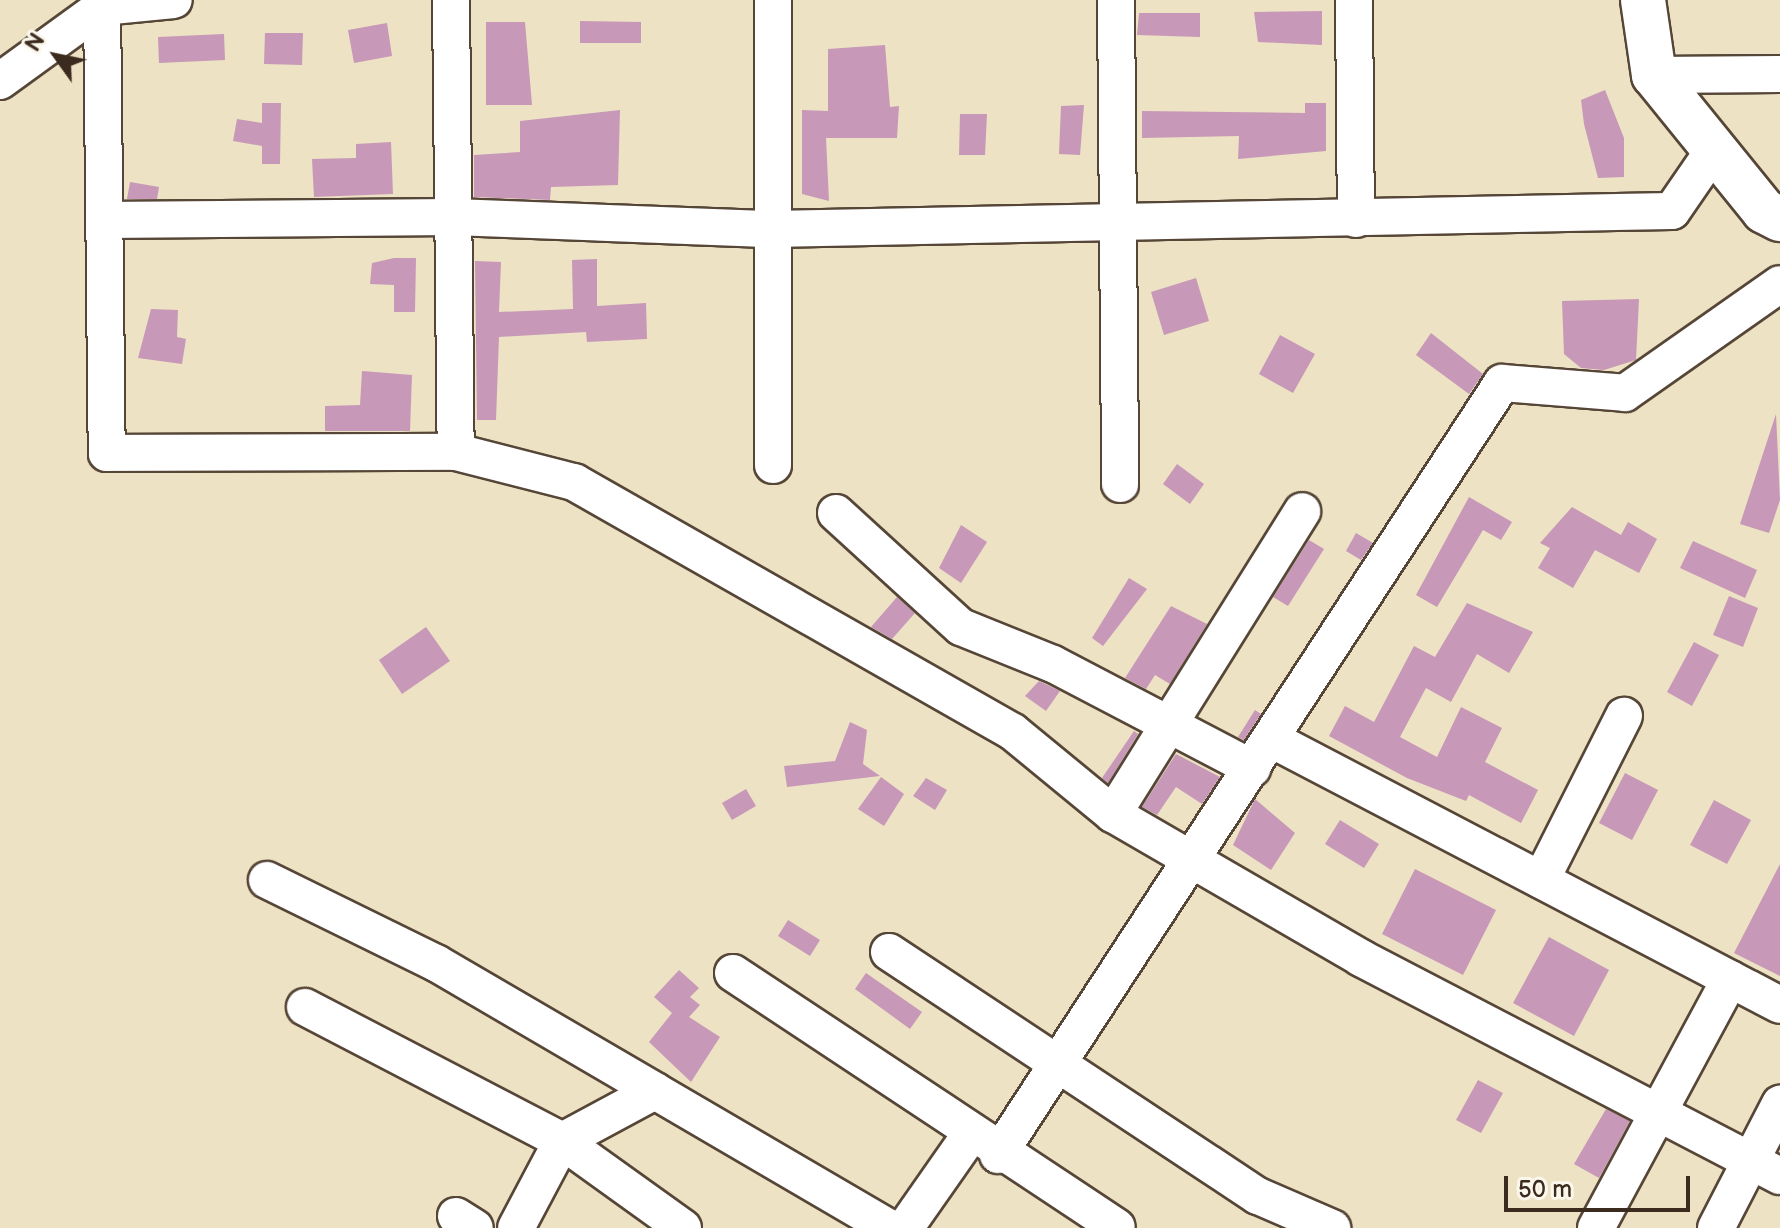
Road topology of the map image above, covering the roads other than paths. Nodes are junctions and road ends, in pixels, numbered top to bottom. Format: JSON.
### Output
{"nodes":[{"id":1,"x":174,"y":0,"type":"edge"},
{"id":2,"x":451,"y":0,"type":"edge"},
{"id":3,"x":773,"y":0,"type":"edge"},
{"id":4,"x":1116,"y":0,"type":"edge"},
{"id":5,"x":1354,"y":0,"type":"edge"},
{"id":6,"x":1643,"y":0,"type":"edge"},
{"id":7,"x":102,"y":4,"type":"edge"},
{"id":8,"x":1780,"y":74,"type":"edge"},
{"id":9,"x":1654,"y":75,"type":"junction"},
{"id":10,"x":0,"y":81,"type":"edge"},
{"id":11,"x":1714,"y":150,"type":"junction"},
{"id":12,"x":454,"y":217,"type":"junction"},
{"id":13,"x":1356,"y":219,"type":"junction"},
{"id":14,"x":1780,"y":219,"type":"edge"},
{"id":15,"x":104,"y":220,"type":"junction"},
{"id":16,"x":1118,"y":221,"type":"junction"},
{"id":17,"x":772,"y":229,"type":"junction"},
{"id":18,"x":1780,"y":284,"type":"edge"},
{"id":19,"x":456,"y":452,"type":"junction"},
{"id":20,"x":773,"y":465,"type":"dead end"},
{"id":21,"x":1120,"y":484,"type":"dead end"},
{"id":22,"x":1302,"y":511,"type":"dead end"},
{"id":23,"x":836,"y":513,"type":"dead end"},
{"id":24,"x":1624,"y":716,"type":"dead end"},
{"id":25,"x":1170,"y":730,"type":"junction"},
{"id":26,"x":1262,"y":753,"type":"junction"},
{"id":27,"x":1113,"y":814,"type":"junction"},
{"id":28,"x":1191,"y":860,"type":"junction"},
{"id":29,"x":267,"y":880,"type":"dead end"},
{"id":30,"x":1541,"y":880,"type":"junction"},
{"id":31,"x":889,"y":952,"type":"dead end"},
{"id":32,"x":733,"y":973,"type":"dead end"},
{"id":33,"x":1730,"y":979,"type":"junction"},
{"id":34,"x":1780,"y":1005,"type":"edge"},
{"id":35,"x":305,"y":1007,"type":"dead end"},
{"id":36,"x":1059,"y":1061,"type":"junction"},
{"id":37,"x":655,"y":1091,"type":"junction"},
{"id":38,"x":1780,"y":1104,"type":"edge"},
{"id":39,"x":1655,"y":1115,"type":"junction"},
{"id":40,"x":562,"y":1141,"type":"junction"},
{"id":41,"x":984,"y":1145,"type":"junction"},
{"id":42,"x":1767,"y":1168,"type":"edge"},
{"id":43,"x":1117,"y":1227,"type":"edge"},
{"id":44,"x":516,"y":1228,"type":"edge"},
{"id":45,"x":683,"y":1228,"type":"edge"},
{"id":46,"x":889,"y":1228,"type":"edge"},
{"id":47,"x":905,"y":1228,"type":"edge"},
{"id":48,"x":1332,"y":1228,"type":"edge"},
{"id":49,"x":1596,"y":1228,"type":"edge"},
{"id":50,"x":1716,"y":1228,"type":"edge"}],
"edges":[{"from":1,"to":7,"type":"street"},
{"from":2,"to":12,"type":"street"},
{"from":3,"to":17,"type":"street"},
{"from":4,"to":16,"type":"street"},
{"from":5,"to":13,"type":"street"},
{"from":6,"to":9,"type":"main road"},
{"from":7,"to":10,"type":"street"},
{"from":7,"to":15,"type":"street"},
{"from":8,"to":9,"type":"street"},
{"from":9,"to":11,"type":"main road"},
{"from":11,"to":13,"type":"street"},
{"from":11,"to":14,"type":"main road"},
{"from":12,"to":15,"type":"street"},
{"from":12,"to":17,"type":"street"},
{"from":12,"to":19,"type":"street"},
{"from":13,"to":16,"type":"street"},
{"from":15,"to":19,"type":"street"},
{"from":16,"to":17,"type":"street"},
{"from":16,"to":21,"type":"street"},
{"from":17,"to":20,"type":"street"},
{"from":18,"to":26,"type":"street"},
{"from":19,"to":27,"type":"street"},
{"from":22,"to":25,"type":"street"},
{"from":23,"to":25,"type":"street"},
{"from":24,"to":30,"type":"street"},
{"from":25,"to":26,"type":"street"},
{"from":25,"to":27,"type":"street"},
{"from":26,"to":28,"type":"street"},
{"from":26,"to":30,"type":"street"},
{"from":27,"to":28,"type":"street"},
{"from":28,"to":36,"type":"street"},
{"from":28,"to":39,"type":"street"},
{"from":29,"to":37,"type":"street"},
{"from":30,"to":33,"type":"street"},
{"from":31,"to":36,"type":"street"},
{"from":32,"to":41,"type":"street"},
{"from":33,"to":34,"type":"street"},
{"from":33,"to":39,"type":"street"},
{"from":35,"to":40,"type":"street"},
{"from":36,"to":41,"type":"street"},
{"from":36,"to":48,"type":"street"},
{"from":37,"to":40,"type":"street"},
{"from":37,"to":46,"type":"street"},
{"from":38,"to":42,"type":"street"},
{"from":39,"to":42,"type":"street"},
{"from":39,"to":49,"type":"street"},
{"from":40,"to":44,"type":"street"},
{"from":40,"to":45,"type":"street"},
{"from":41,"to":43,"type":"street"},
{"from":41,"to":47,"type":"street"},
{"from":42,"to":50,"type":"street"}]}
